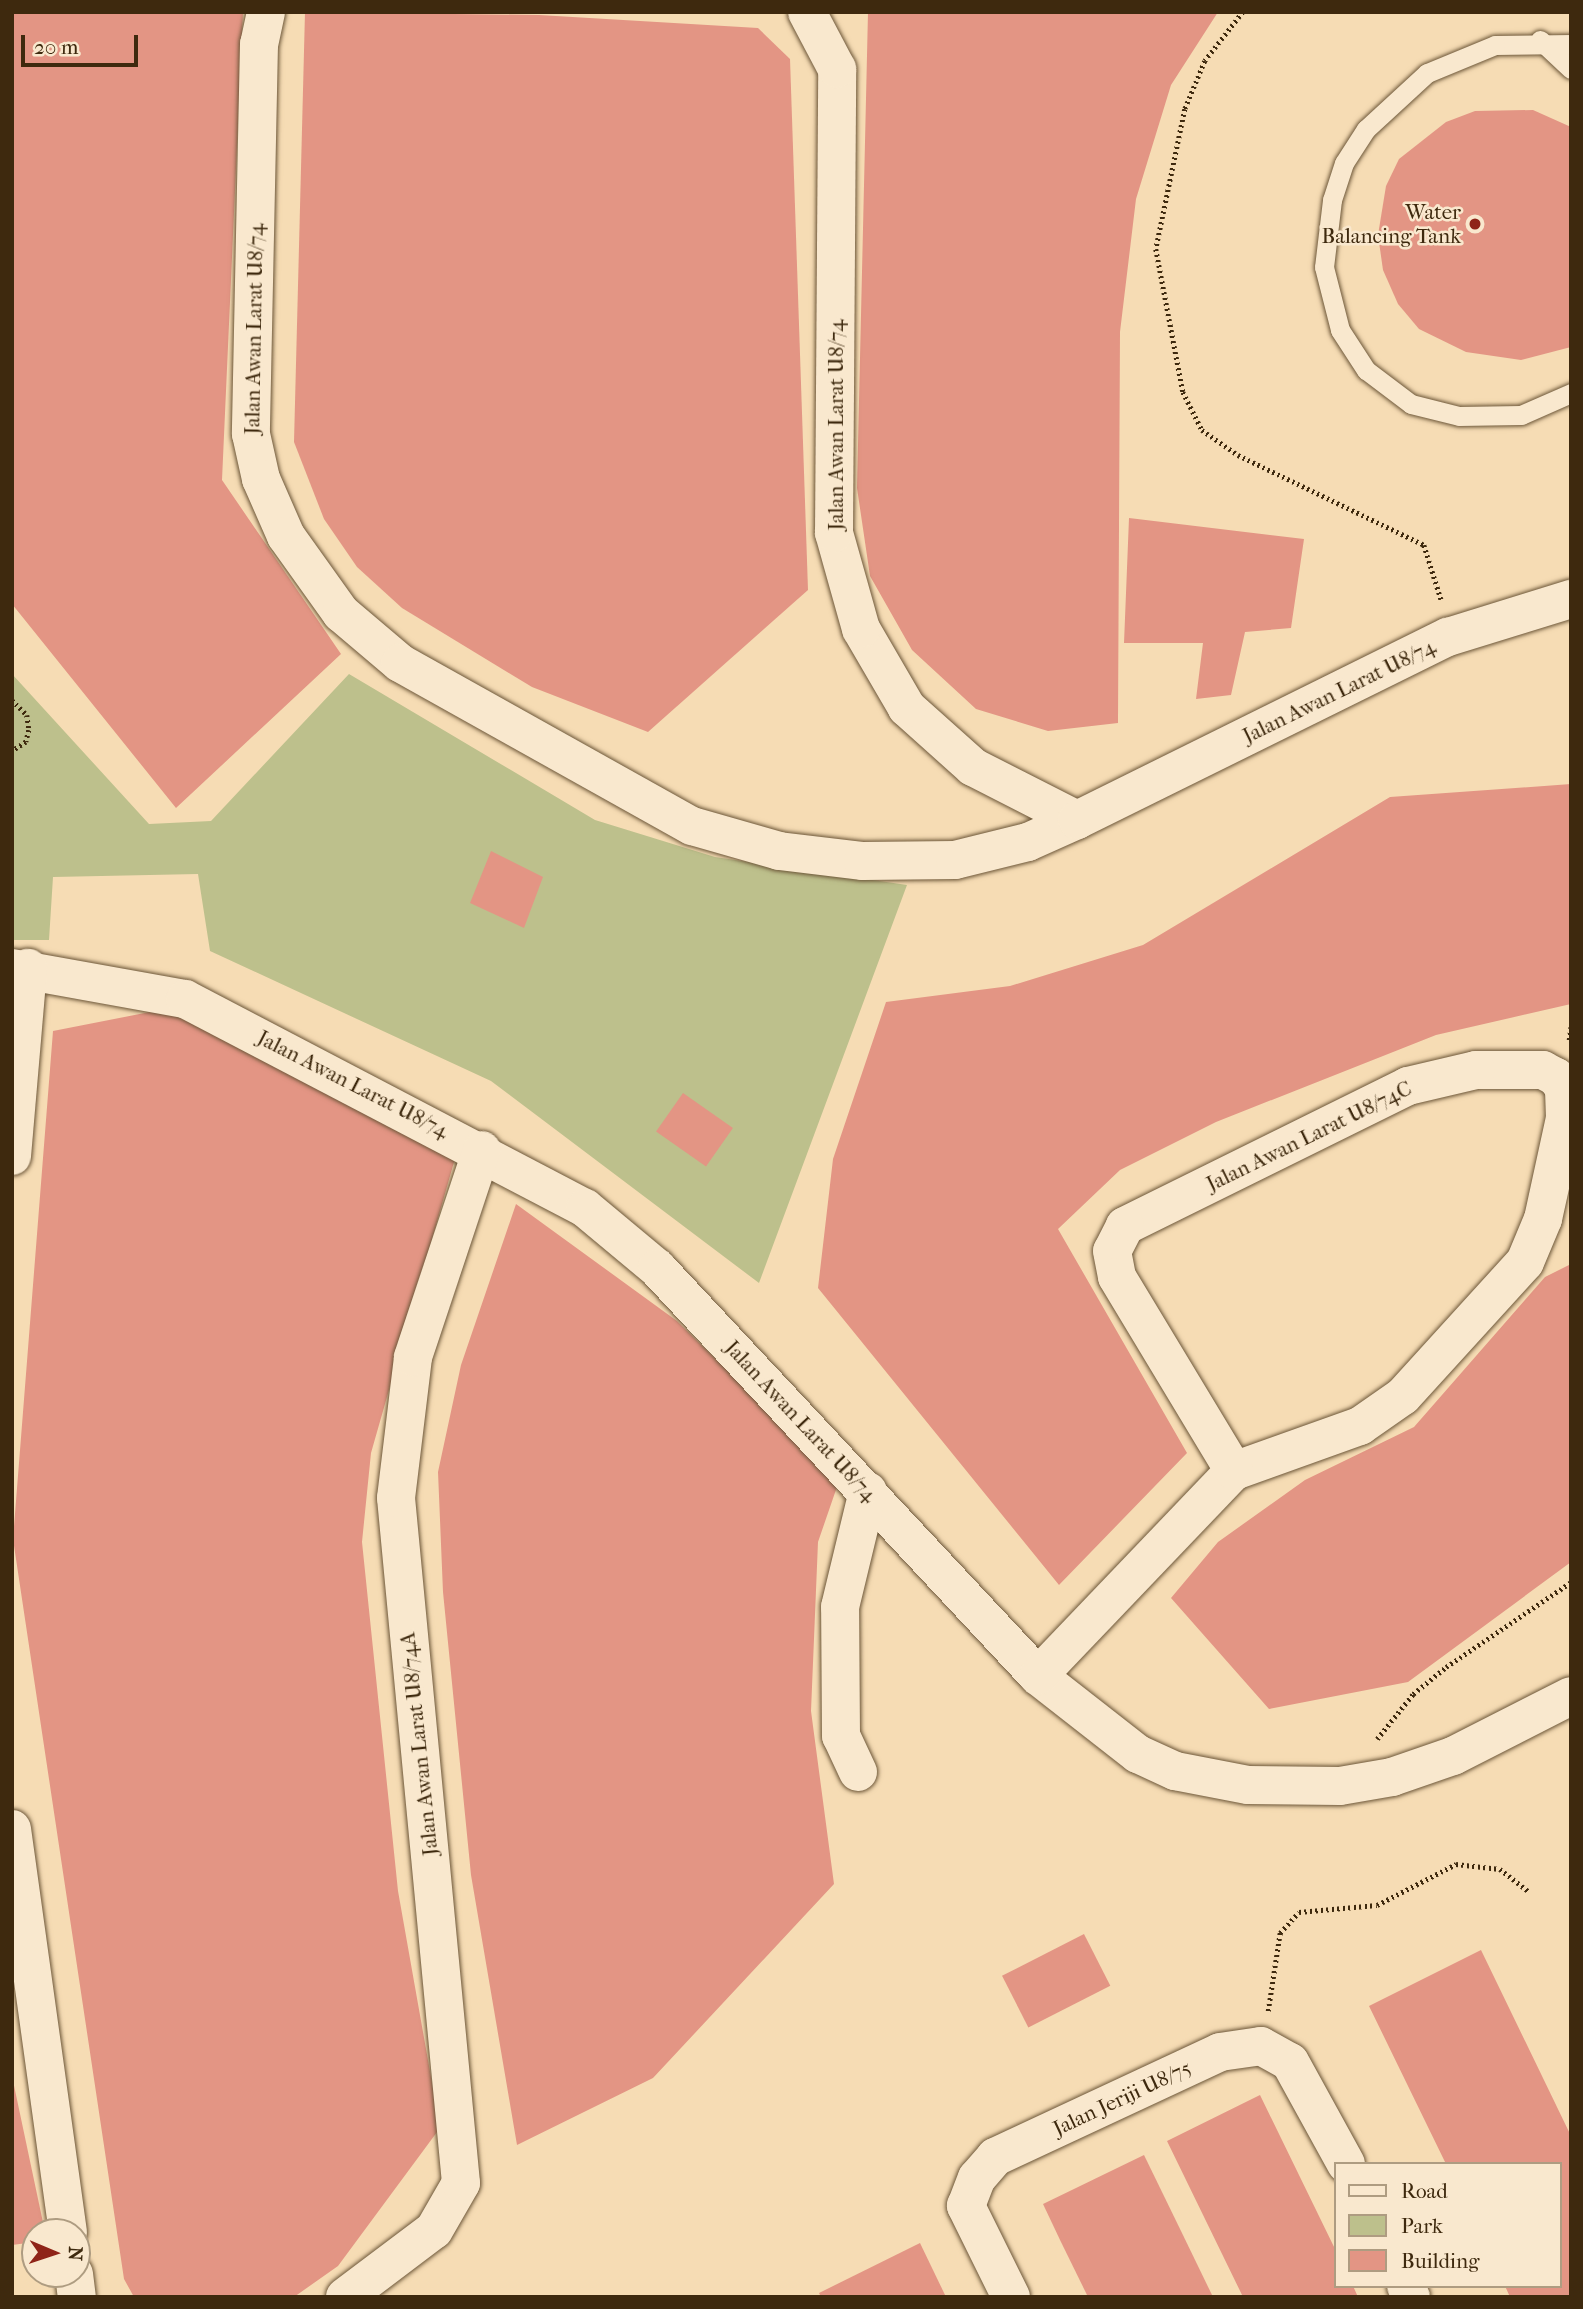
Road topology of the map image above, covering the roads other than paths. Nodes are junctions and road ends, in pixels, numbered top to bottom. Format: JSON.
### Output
{"nodes":[{"id":1,"x":266,"y":12,"type":"edge"},
{"id":2,"x":807,"y":12,"type":"edge"},
{"id":3,"x":1540,"y":40,"type":"junction"},
{"id":4,"x":1571,"y":44,"type":"edge"},
{"id":5,"x":1571,"y":69,"type":"edge"},
{"id":6,"x":1571,"y":393,"type":"edge"},
{"id":7,"x":1571,"y":599,"type":"edge"},
{"id":8,"x":1077,"y":820,"type":"junction"},
{"id":9,"x":20,"y":968,"type":"edge"},
{"id":10,"x":482,"y":1150,"type":"junction"},
{"id":11,"x":12,"y":1156,"type":"edge"},
{"id":12,"x":1234,"y":1471,"type":"junction"},
{"id":13,"x":868,"y":1491,"type":"junction"},
{"id":14,"x":1038,"y":1676,"type":"junction"},
{"id":15,"x":1571,"y":1696,"type":"edge"},
{"id":16,"x":858,"y":1772,"type":"dead end"},
{"id":17,"x":12,"y":1829,"type":"edge"},
{"id":18,"x":1345,"y":2162,"type":"edge"},
{"id":19,"x":66,"y":2218,"type":"edge"},
{"id":20,"x":345,"y":2297,"type":"edge"},
{"id":21,"x":1010,"y":2297,"type":"edge"}],
"edges":[{"from":1,"to":8,"type":"street","name":"Jalan Awan Larat U8/74"},
{"from":2,"to":8,"type":"street","name":"Jalan Awan Larat U8/74"},
{"from":3,"to":4,"type":"lane"},
{"from":3,"to":5,"type":"lane"},
{"from":3,"to":6,"type":"lane"},
{"from":7,"to":8,"type":"street","name":"Jalan Awan Larat U8/74"},
{"from":9,"to":10,"type":"street","name":"Jalan Awan Larat U8/74"},
{"from":9,"to":11,"type":"street"},
{"from":10,"to":13,"type":"street","name":"Jalan Awan Larat U8/74"},
{"from":10,"to":20,"type":"street","name":"Jalan Awan Larat U8/74A"},
{"from":12,"to":12,"type":"street","name":"Jalan Awan Larat U8/74C"},
{"from":12,"to":14,"type":"street","name":"Jalan Awan Larat U8/74C"},
{"from":13,"to":14,"type":"street","name":"Jalan Awan Larat U8/74"},
{"from":13,"to":16,"type":"street"},
{"from":14,"to":15,"type":"street","name":"Jalan Awan Larat U8/74"},
{"from":17,"to":19,"type":"street"},
{"from":18,"to":21,"type":"street","name":"Jalan Jeriji U8/75"}]}
